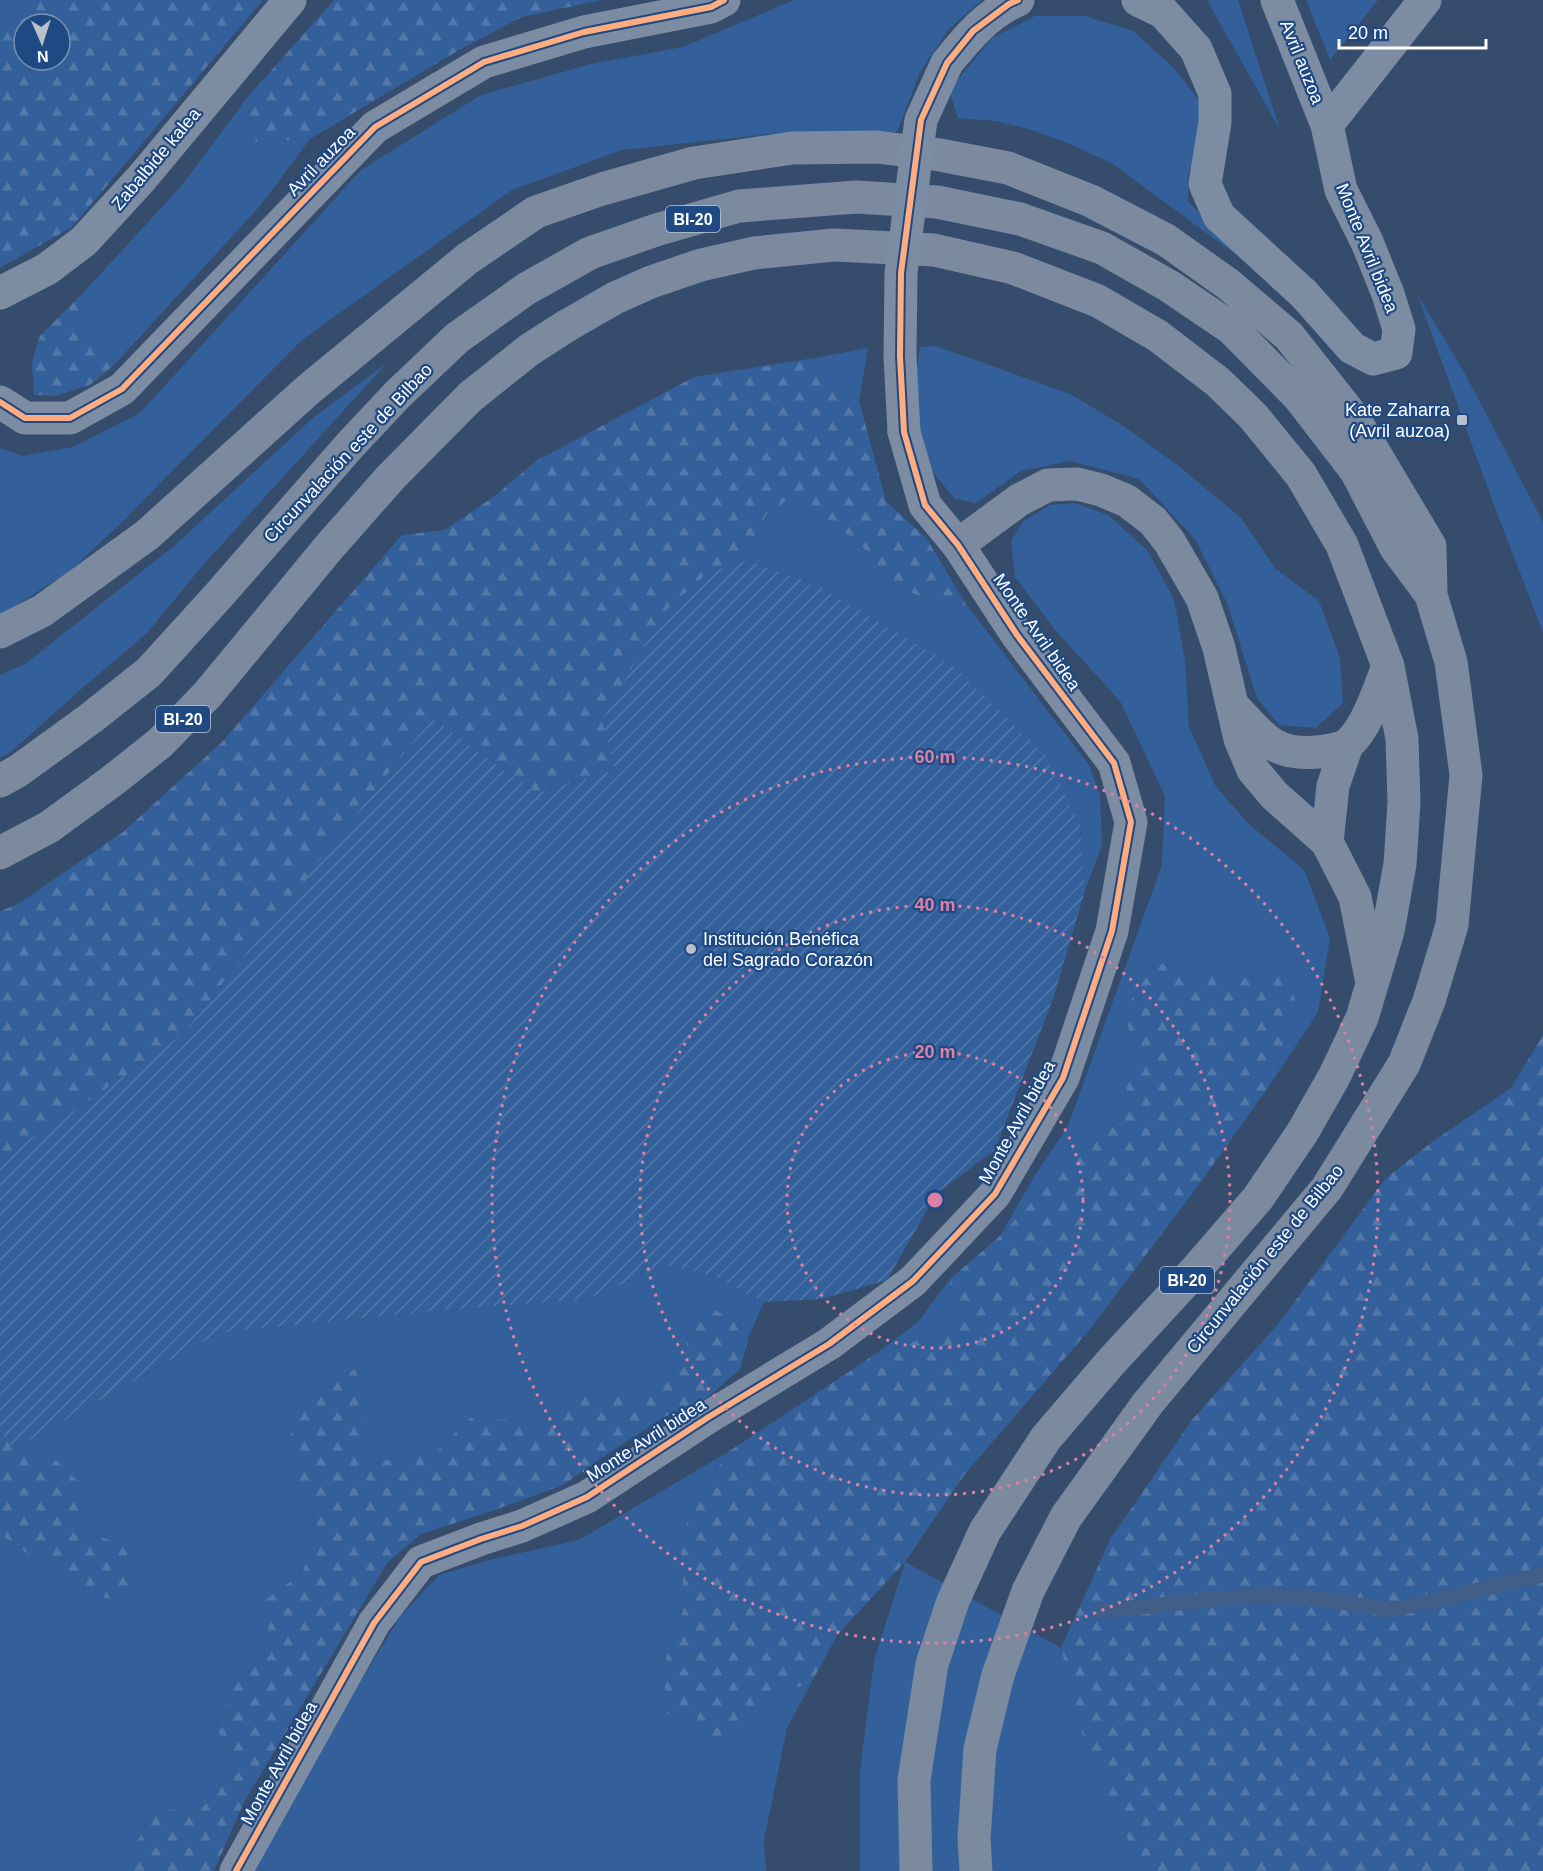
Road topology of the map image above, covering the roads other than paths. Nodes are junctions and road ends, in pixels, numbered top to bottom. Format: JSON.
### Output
{"nodes":[{"id":1,"x":290,"y":0,"type":"edge"},
{"id":2,"x":723,"y":0,"type":"edge"},
{"id":3,"x":1138,"y":0,"type":"edge"},
{"id":4,"x":1277,"y":0,"type":"edge"},
{"id":5,"x":1425,"y":0,"type":"edge"},
{"id":6,"x":1014,"y":2,"type":"edge"},
{"id":7,"x":1327,"y":125,"type":"junction"},
{"id":8,"x":0,"y":293,"type":"edge"},
{"id":9,"x":0,"y":402,"type":"edge"},
{"id":10,"x":958,"y":545,"type":"junction"},
{"id":11,"x":1431,"y":595,"type":"junction"},
{"id":12,"x":0,"y":632,"type":"edge"},
{"id":13,"x":1388,"y":666,"type":"junction"},
{"id":14,"x":1233,"y":706,"type":"junction"},
{"id":15,"x":1347,"y":744,"type":"junction"},
{"id":16,"x":0,"y":781,"type":"edge"},
{"id":17,"x":1327,"y":842,"type":"junction"},
{"id":18,"x":0,"y":853,"type":"edge"},
{"id":19,"x":1372,"y":982,"type":"junction"},
{"id":20,"x":236,"y":1871,"type":"edge"},
{"id":21,"x":916,"y":1871,"type":"edge"},
{"id":22,"x":976,"y":1871,"type":"edge"}],
"edges":[{"from":1,"to":8,"type":"street","name":"Zabalbide kalea"},
{"from":2,"to":9,"type":"street","name":"Avril auzoa"},
{"from":3,"to":7,"type":"street","name":"Monte Avril bidea"},
{"from":4,"to":7,"type":"street","name":"Avril auzoa"},
{"from":5,"to":7,"type":"street"},
{"from":6,"to":10,"type":"street","name":"Monte Avril bidea","bridge":true},
{"from":10,"to":14,"type":"main road"},
{"from":10,"to":20,"type":"street","name":"Monte Avril bidea"},
{"from":11,"to":12,"type":"main road"},
{"from":11,"to":16,"type":"main road","name":"Circunvalación este de Bilbao","number":"BI-20"},
{"from":11,"to":22,"type":"main road","name":"Circunvalación este de Bilbao","number":"BI-20"},
{"from":13,"to":15,"type":"main road"},
{"from":13,"to":18,"type":"main road","number":"BI-20"},
{"from":13,"to":19,"type":"main road","number":"BI-20"},
{"from":14,"to":15,"type":"main road"},
{"from":14,"to":17,"type":"main road"},
{"from":15,"to":17,"type":"main road"},
{"from":17,"to":19,"type":"main road"},
{"from":19,"to":21,"type":"main road","number":"BI-20"}]}
